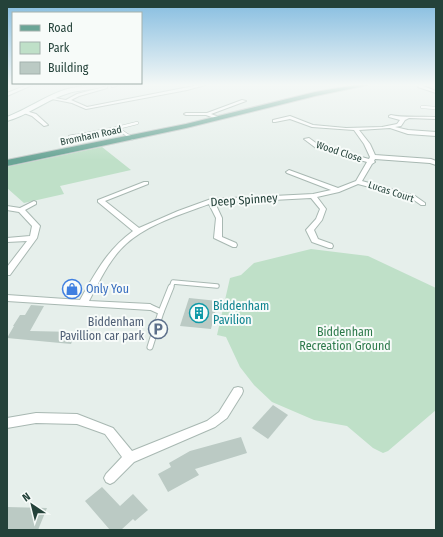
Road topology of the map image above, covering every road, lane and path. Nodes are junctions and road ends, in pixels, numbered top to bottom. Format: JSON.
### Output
{"nodes":[{"id":1,"x":29,"y":110,"type":"edge"},
{"id":2,"x":84,"y":110,"type":"edge"},
{"id":3,"x":218,"y":110,"type":"edge"},
{"id":4,"x":249,"y":110,"type":"edge"},
{"id":5,"x":26,"y":112,"type":"junction"},
{"id":6,"x":280,"y":113,"type":"dead end"},
{"id":7,"x":90,"y":114,"type":"dead end"},
{"id":8,"x":186,"y":114,"type":"dead end"},
{"id":9,"x":207,"y":114,"type":"junction"},
{"id":10,"x":391,"y":116,"type":"dead end"},
{"id":11,"x":290,"y":117,"type":"junction"},
{"id":12,"x":217,"y":118,"type":"junction"},
{"id":13,"x":436,"y":118,"type":"edge"},
{"id":14,"x":7,"y":119,"type":"edge"},
{"id":15,"x":403,"y":119,"type":"junction"},
{"id":16,"x":275,"y":121,"type":"dead end"},
{"id":17,"x":46,"y":124,"type":"dead end"},
{"id":18,"x":137,"y":124,"type":"dead end"},
{"id":19,"x":391,"y":127,"type":"junction"},
{"id":20,"x":117,"y":128,"type":"junction"},
{"id":21,"x":356,"y":129,"type":"junction"},
{"id":22,"x":436,"y":134,"type":"edge"},
{"id":23,"x":70,"y":137,"type":"dead end"},
{"id":24,"x":132,"y":138,"type":"junction"},
{"id":25,"x":307,"y":140,"type":"dead end"},
{"id":26,"x":372,"y":159,"type":"junction"},
{"id":27,"x":436,"y":163,"type":"edge"},
{"id":28,"x":7,"y":164,"type":"edge"},
{"id":29,"x":289,"y":172,"type":"dead end"},
{"id":30,"x":358,"y":182,"type":"junction"},
{"id":31,"x":146,"y":183,"type":"dead end"},
{"id":32,"x":337,"y":191,"type":"junction"},
{"id":33,"x":313,"y":196,"type":"junction"},
{"id":34,"x":212,"y":201,"type":"junction"},
{"id":35,"x":34,"y":203,"type":"dead end"},
{"id":36,"x":422,"y":204,"type":"dead end"},
{"id":37,"x":7,"y":208,"type":"edge"},
{"id":38,"x":21,"y":210,"type":"junction"},
{"id":39,"x":138,"y":231,"type":"junction"},
{"id":40,"x":33,"y":238,"type":"junction"},
{"id":41,"x":7,"y":240,"type":"edge"},
{"id":42,"x":233,"y":245,"type":"dead end"},
{"id":43,"x":329,"y":246,"type":"dead end"},
{"id":44,"x":7,"y":274,"type":"edge"},
{"id":45,"x":217,"y":286,"type":"dead end"},
{"id":46,"x":7,"y":298,"type":"edge"},
{"id":47,"x":83,"y":303,"type":"junction"},
{"id":48,"x":150,"y":307,"type":"joint"},
{"id":49,"x":161,"y":312,"type":"junction"},
{"id":50,"x":150,"y":347,"type":"dead end"},
{"id":51,"x":238,"y":391,"type":"dead end"},
{"id":52,"x":7,"y":423,"type":"edge"},
{"id":53,"x":130,"y":458,"type":"junction"},
{"id":54,"x":110,"y":478,"type":"dead end"}],
"edges":[{"from":1,"to":5,"type":"street"},
{"from":2,"to":7,"type":"street"},
{"from":3,"to":9,"type":"street"},
{"from":4,"to":12,"type":"main road","name":"Bromham Road"},
{"from":5,"to":14,"type":"street"},
{"from":5,"to":17,"type":"street"},
{"from":6,"to":11,"type":"street"},
{"from":8,"to":9,"type":"street"},
{"from":9,"to":12,"type":"street"},
{"from":10,"to":15,"type":"street"},
{"from":11,"to":16,"type":"street"},
{"from":11,"to":21,"type":"street"},
{"from":12,"to":24,"type":"main road","name":"Bromham Road"},
{"from":13,"to":15,"type":"street"},
{"from":15,"to":19,"type":"street"},
{"from":18,"to":20,"type":"lane"},
{"from":19,"to":21,"type":"street"},
{"from":19,"to":22,"type":"street"},
{"from":20,"to":23,"type":"lane"},
{"from":20,"to":24,"type":"lane"},
{"from":21,"to":26,"type":"street"},
{"from":24,"to":28,"type":"main road","name":"Bromham Road"},
{"from":25,"to":26,"type":"street","name":"Wood Close"},
{"from":26,"to":27,"type":"street","name":"Wood Close"},
{"from":26,"to":30,"type":"street"},
{"from":29,"to":32,"type":"street"},
{"from":30,"to":32,"type":"street","name":"Deep Spinney"},
{"from":30,"to":36,"type":"street","name":"Lucas Court"},
{"from":31,"to":39,"type":"street"},
{"from":32,"to":33,"type":"street","name":"Deep Spinney"},
{"from":33,"to":34,"type":"street","name":"Deep Spinney"},
{"from":33,"to":43,"type":"street"},
{"from":34,"to":39,"type":"street","name":"Deep Spinney"},
{"from":34,"to":42,"type":"street"},
{"from":35,"to":38,"type":"street"},
{"from":37,"to":38,"type":"street"},
{"from":38,"to":40,"type":"street"},
{"from":39,"to":47,"type":"street","name":"Deep Spinney"},
{"from":40,"to":41,"type":"street"},
{"from":40,"to":44,"type":"street"},
{"from":45,"to":49,"type":"lane"},
{"from":46,"to":47,"type":"street"},
{"from":47,"to":48,"type":"street"},
{"from":48,"to":49,"type":"lane"},
{"from":49,"to":50,"type":"lane"},
{"from":51,"to":53,"type":"street"},
{"from":52,"to":53,"type":"street"},
{"from":53,"to":54,"type":"street"}]}
